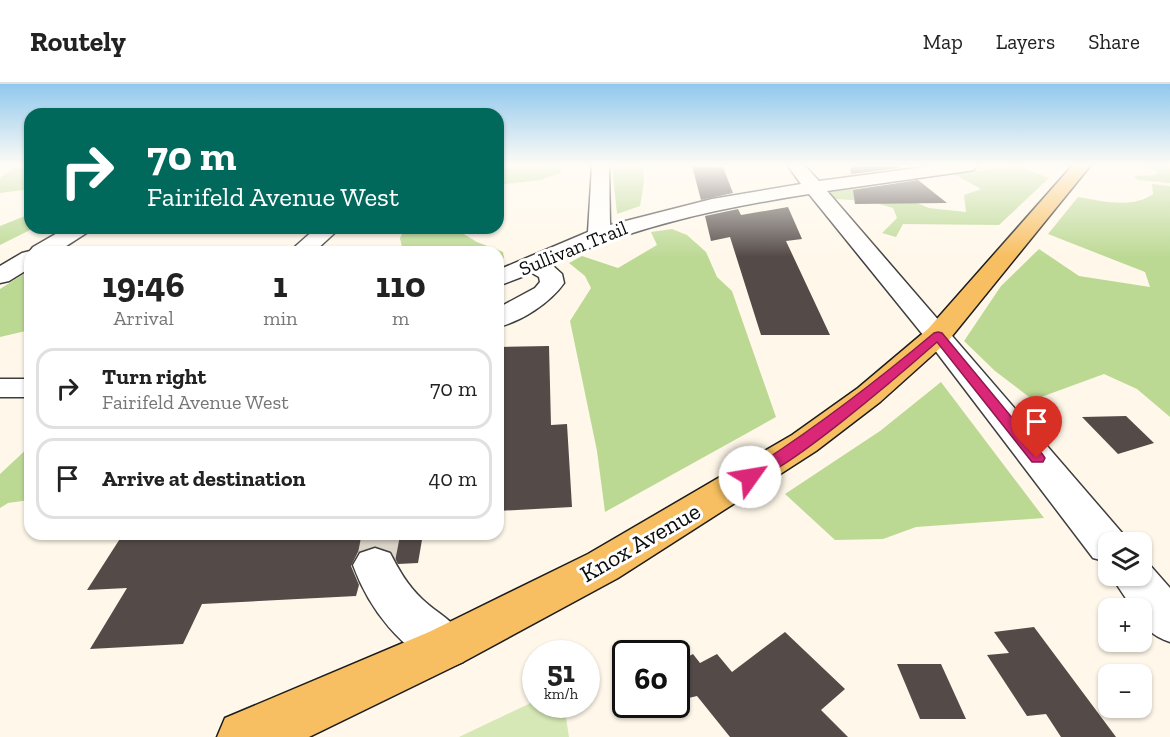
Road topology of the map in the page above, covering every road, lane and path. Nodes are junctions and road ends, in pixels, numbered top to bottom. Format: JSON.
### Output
{"nodes":[{"id":1,"x":600,"y":196,"type":"edge"},
{"id":2,"x":770,"y":196,"type":"edge"},
{"id":3,"x":820,"y":196,"type":"edge"},
{"id":4,"x":1055,"y":196,"type":"edge"},
{"id":5,"x":71,"y":234,"type":"edge"},
{"id":6,"x":322,"y":234,"type":"edge"},
{"id":7,"x":599,"y":235,"type":"junction"},
{"id":8,"x":51,"y":246,"type":"edge"},
{"id":9,"x":307,"y":246,"type":"edge"},
{"id":10,"x":24,"y":262,"type":"edge"},
{"id":11,"x":534,"y":263,"type":"junction"},
{"id":12,"x":0,"y":276,"type":"edge"},
{"id":13,"x":504,"y":276,"type":"edge"},
{"id":14,"x":504,"y":316,"type":"edge"},
{"id":15,"x":938,"y":335,"type":"junction"},
{"id":16,"x":0,"y":388,"type":"edge"},
{"id":17,"x":24,"y":388,"type":"edge"},
{"id":18,"x":1098,"y":534,"type":"edge"},
{"id":19,"x":375,"y":565,"type":"tunnel mouth"},
{"id":20,"x":1141,"y":586,"type":"edge"},
{"id":21,"x":1170,"y":622,"type":"edge"},
{"id":22,"x":446,"y":647,"type":"junction"},
{"id":23,"x":244,"y":737,"type":"edge"}],
"edges":[{"from":1,"to":7,"type":"street"},
{"from":2,"to":7,"type":"street","name":"Sullivan Trail"},
{"from":3,"to":15,"type":"street"},
{"from":4,"to":15,"type":"main road","name":"Knox Avenue"},
{"from":5,"to":8,"type":"street"},
{"from":6,"to":9,"type":"street"},
{"from":7,"to":11,"type":"street","name":"Sullivan Trail"},
{"from":10,"to":12,"type":"street"},
{"from":11,"to":13,"type":"street","name":"Sullivan Trail"},
{"from":11,"to":14,"type":"street"},
{"from":15,"to":18,"type":"street"},
{"from":15,"to":22,"type":"main road","name":"Knox Avenue"},
{"from":16,"to":17,"type":"street"},
{"from":19,"to":22,"type":"street"},
{"from":20,"to":21,"type":"street"},
{"from":22,"to":23,"type":"main road","name":"Knox Avenue"}]}
